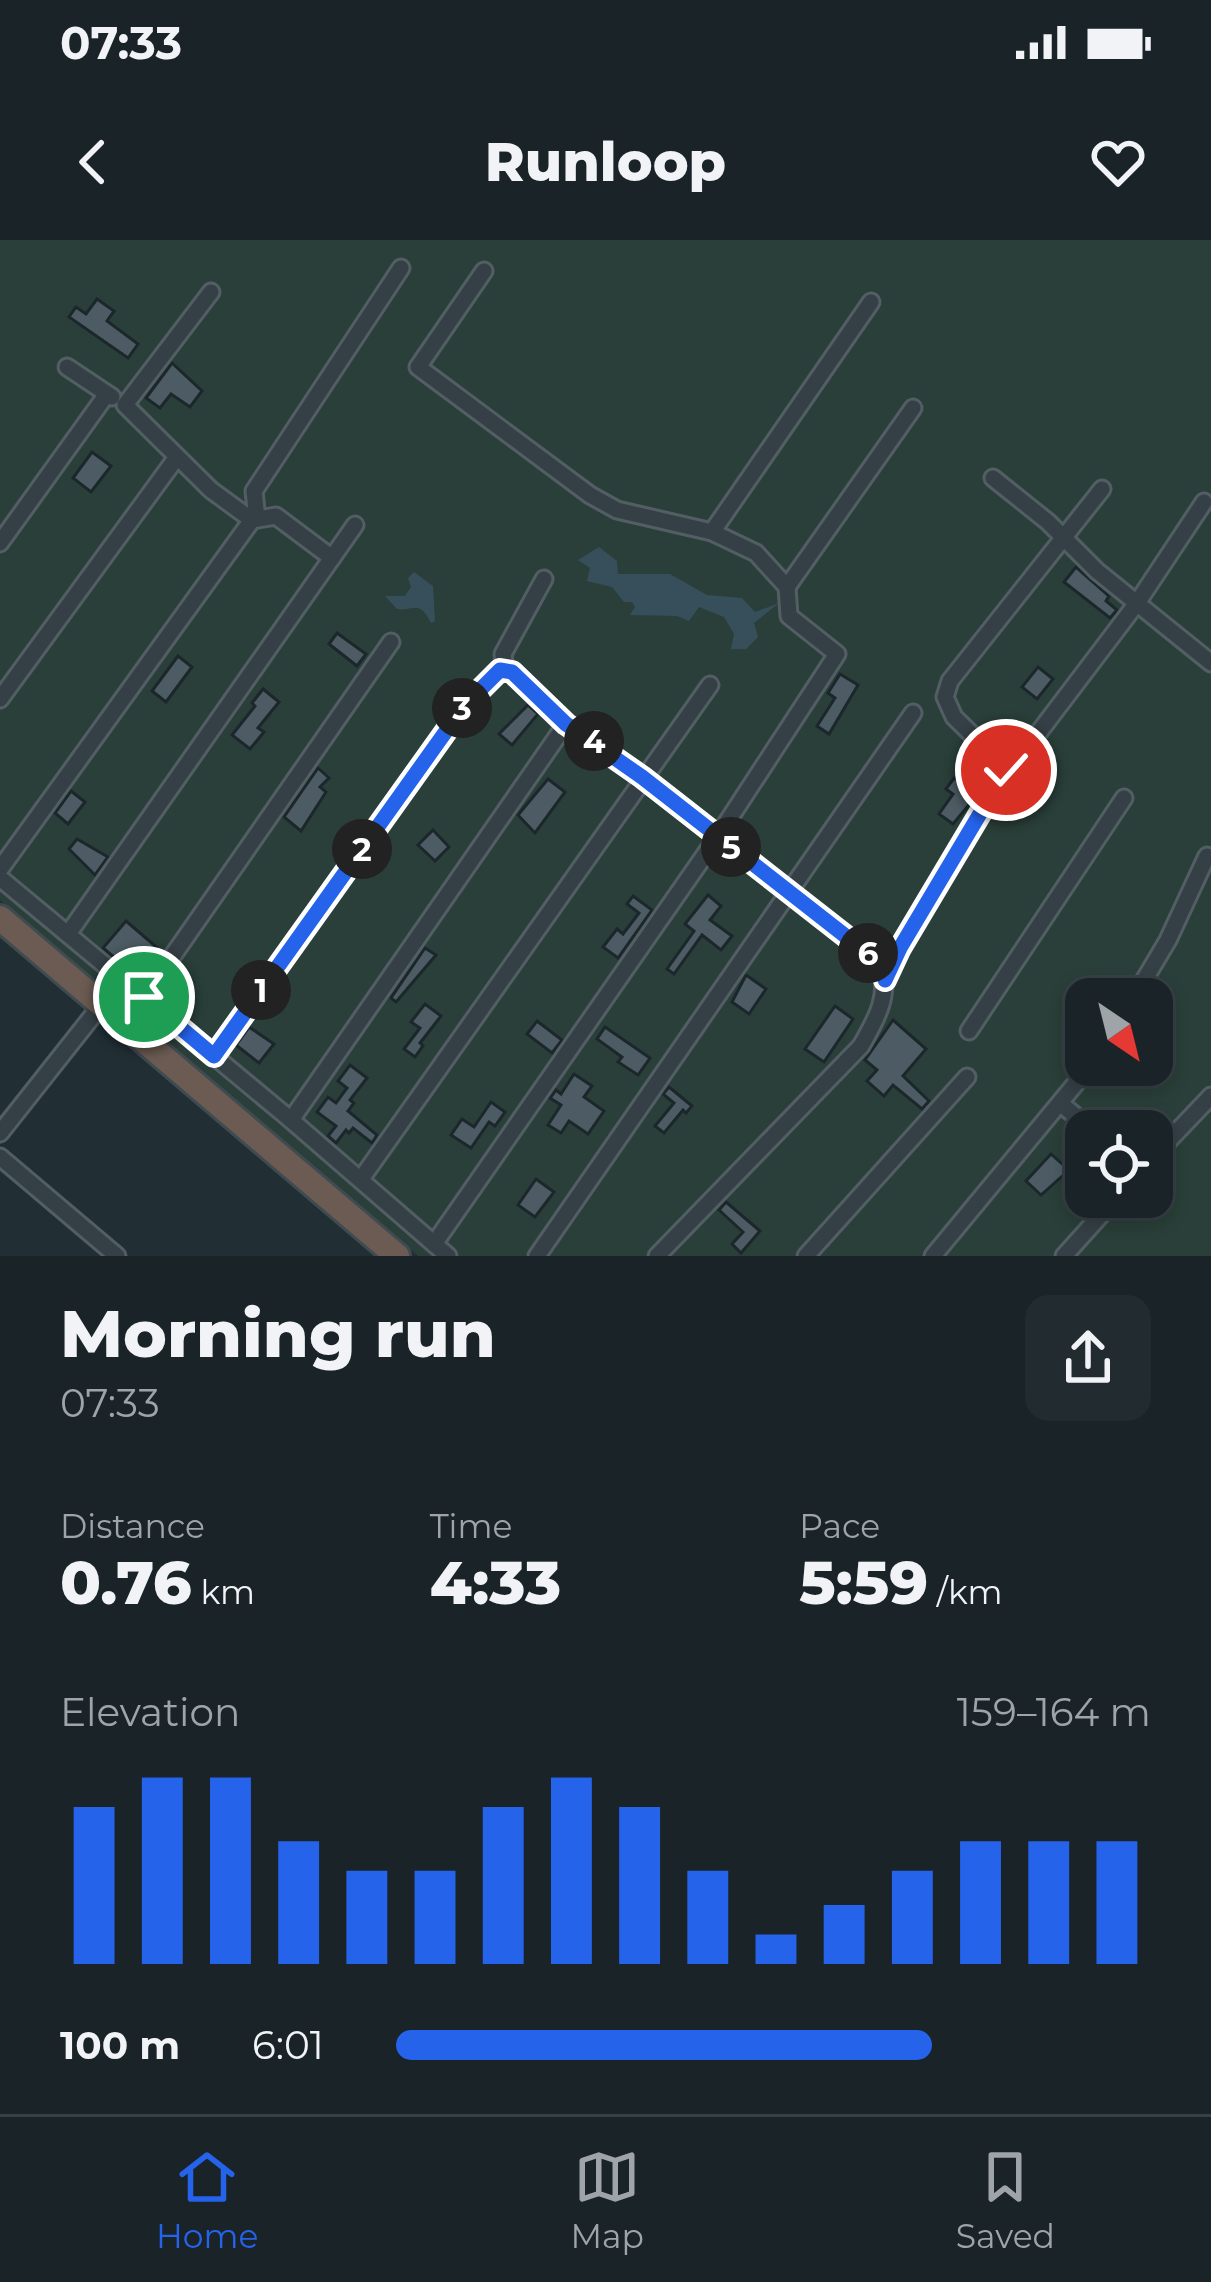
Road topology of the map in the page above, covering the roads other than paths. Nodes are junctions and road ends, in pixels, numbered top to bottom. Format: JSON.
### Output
{"nodes":[{"id":1,"x":401,"y":268,"type":"dead end"},
{"id":2,"x":484,"y":271,"type":"dead end"},
{"id":3,"x":211,"y":292,"type":"dead end"},
{"id":4,"x":871,"y":302,"type":"dead end"},
{"id":5,"x":68,"y":367,"type":"dead end"},
{"id":6,"x":107,"y":394,"type":"junction"},
{"id":7,"x":124,"y":405,"type":"junction"},
{"id":8,"x":913,"y":408,"type":"dead end"},
{"id":9,"x":177,"y":457,"type":"junction"},
{"id":10,"x":992,"y":478,"type":"dead end"},
{"id":11,"x":1102,"y":489,"type":"dead end"},
{"id":12,"x":1204,"y":502,"type":"dead end"},
{"id":13,"x":254,"y":520,"type":"junction"},
{"id":14,"x":355,"y":525,"type":"dead end"},
{"id":15,"x":712,"y":532,"type":"junction"},
{"id":16,"x":1063,"y":538,"type":"junction"},
{"id":17,"x":0,"y":543,"type":"edge"},
{"id":18,"x":332,"y":558,"type":"junction"},
{"id":19,"x":544,"y":579,"type":"dead end"},
{"id":20,"x":787,"y":587,"type":"junction"},
{"id":21,"x":1137,"y":603,"type":"junction"},
{"id":22,"x":391,"y":642,"type":"dead end"},
{"id":23,"x":1210,"y":659,"type":"edge"},
{"id":24,"x":505,"y":671,"type":"junction"},
{"id":25,"x":710,"y":685,"type":"dead end"},
{"id":26,"x":0,"y":699,"type":"edge"},
{"id":27,"x":913,"y":712,"type":"dead end"},
{"id":28,"x":566,"y":724,"type":"junction"},
{"id":29,"x":1006,"y":770,"type":"junction"},
{"id":30,"x":642,"y":777,"type":"junction"},
{"id":31,"x":1124,"y":798,"type":"dead end"},
{"id":32,"x":718,"y":836,"type":"junction"},
{"id":33,"x":1208,"y":856,"type":"dead end"},
{"id":34,"x":0,"y":874,"type":"edge"},
{"id":35,"x":791,"y":893,"type":"junction"},
{"id":36,"x":0,"y":918,"type":"edge"},
{"id":37,"x":0,"y":934,"type":"edge"},
{"id":38,"x":68,"y":934,"type":"junction"},
{"id":39,"x":1145,"y":978,"type":"edge"},
{"id":40,"x":885,"y":980,"type":"junction"},
{"id":41,"x":144,"y":997,"type":"junction"},
{"id":42,"x":98,"y":1009,"type":"junction"},
{"id":43,"x":969,"y":1030,"type":"dead end"},
{"id":44,"x":214,"y":1056,"type":"junction"},
{"id":45,"x":967,"y":1077,"type":"dead end"},
{"id":46,"x":1074,"y":1086,"type":"edge"},
{"id":47,"x":1211,"y":1096,"type":"edge"},
{"id":48,"x":1061,"y":1104,"type":"junction"},
{"id":49,"x":1068,"y":1110,"type":"edge"},
{"id":50,"x":291,"y":1120,"type":"junction"},
{"id":51,"x":0,"y":1133,"type":"edge"},
{"id":52,"x":1173,"y":1137,"type":"edge"},
{"id":53,"x":0,"y":1157,"type":"edge"},
{"id":54,"x":361,"y":1179,"type":"junction"},
{"id":55,"x":1098,"y":1218,"type":"edge"},
{"id":56,"x":434,"y":1244,"type":"junction"},
{"id":57,"x":117,"y":1256,"type":"edge"},
{"id":58,"x":397,"y":1256,"type":"edge"},
{"id":59,"x":448,"y":1256,"type":"edge"},
{"id":60,"x":537,"y":1256,"type":"edge"},
{"id":61,"x":657,"y":1256,"type":"edge"},
{"id":62,"x":806,"y":1256,"type":"edge"},
{"id":63,"x":933,"y":1256,"type":"edge"},
{"id":64,"x":1064,"y":1256,"type":"edge"}],
"edges":[{"from":1,"to":13,"type":"street"},
{"from":2,"to":15,"type":"street"},
{"from":3,"to":7,"type":"street"},
{"from":4,"to":15,"type":"street"},
{"from":5,"to":6,"type":"street"},
{"from":6,"to":7,"type":"street"},
{"from":6,"to":17,"type":"street"},
{"from":7,"to":9,"type":"street"},
{"from":8,"to":20,"type":"street"},
{"from":9,"to":13,"type":"street"},
{"from":9,"to":26,"type":"street"},
{"from":10,"to":16,"type":"street"},
{"from":11,"to":16,"type":"street"},
{"from":12,"to":21,"type":"street"},
{"from":13,"to":18,"type":"street"},
{"from":13,"to":34,"type":"street"},
{"from":14,"to":18,"type":"street"},
{"from":15,"to":20,"type":"street"},
{"from":16,"to":21,"type":"street"},
{"from":16,"to":29,"type":"street"},
{"from":18,"to":38,"type":"street"},
{"from":19,"to":24,"type":"street"},
{"from":20,"to":32,"type":"street"},
{"from":21,"to":23,"type":"street"},
{"from":21,"to":29,"type":"street"},
{"from":22,"to":41,"type":"street"},
{"from":24,"to":28,"type":"street"},
{"from":24,"to":44,"type":"street"},
{"from":25,"to":30,"type":"street"},
{"from":27,"to":35,"type":"street"},
{"from":28,"to":30,"type":"street"},
{"from":28,"to":50,"type":"street"},
{"from":29,"to":40,"type":"street"},
{"from":30,"to":32,"type":"street"},
{"from":30,"to":54,"type":"street"},
{"from":31,"to":43,"type":"street"},
{"from":32,"to":35,"type":"street"},
{"from":32,"to":56,"type":"street"},
{"from":33,"to":39,"type":"street"},
{"from":34,"to":38,"type":"street"},
{"from":35,"to":40,"type":"street"},
{"from":35,"to":60,"type":"street"},
{"from":36,"to":42,"type":"highway"},
{"from":37,"to":42,"type":"street"},
{"from":38,"to":41,"type":"street"},
{"from":40,"to":61,"type":"street"},
{"from":41,"to":44,"type":"street"},
{"from":42,"to":51,"type":"street"},
{"from":42,"to":58,"type":"highway"},
{"from":44,"to":50,"type":"street"},
{"from":45,"to":62,"type":"street"},
{"from":46,"to":48,"type":"street"},
{"from":47,"to":52,"type":"street"},
{"from":48,"to":49,"type":"street"},
{"from":48,"to":63,"type":"street"},
{"from":50,"to":54,"type":"street"},
{"from":53,"to":57,"type":"street"},
{"from":54,"to":56,"type":"street"},
{"from":55,"to":64,"type":"street"},
{"from":56,"to":59,"type":"street"}]}
